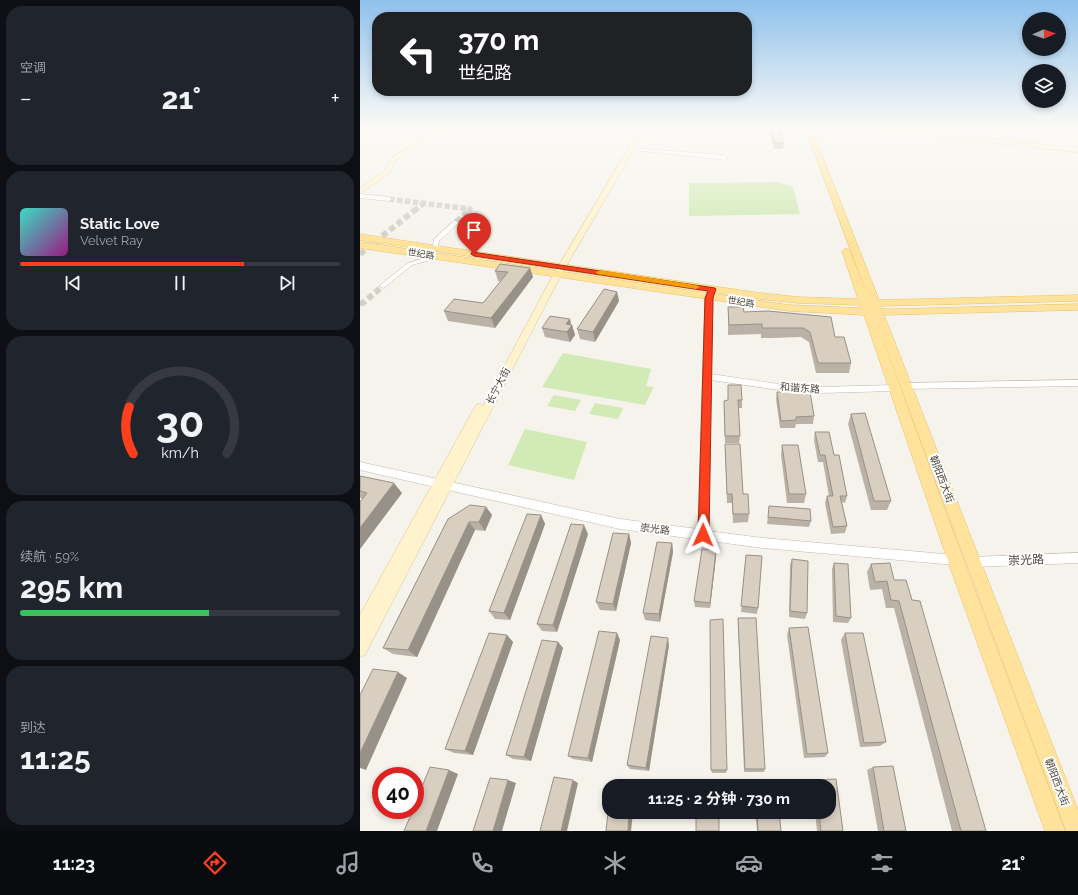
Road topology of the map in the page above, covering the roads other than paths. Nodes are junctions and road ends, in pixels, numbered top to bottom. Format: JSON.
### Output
{"nodes":[{"id":1,"x":384,"y":166,"type":"edge"},
{"id":2,"x":390,"y":166,"type":"edge"},
{"id":3,"x":617,"y":166,"type":"edge"},
{"id":4,"x":621,"y":166,"type":"edge"},
{"id":5,"x":820,"y":166,"type":"edge"},
{"id":6,"x":360,"y":185,"type":"edge"},
{"id":7,"x":360,"y":191,"type":"edge"},
{"id":8,"x":360,"y":196,"type":"edge"},
{"id":9,"x":389,"y":199,"type":"tunnel mouth"},
{"id":10,"x":456,"y":222,"type":"tunnel mouth"},
{"id":11,"x":360,"y":237,"type":"edge"},
{"id":12,"x":360,"y":245,"type":"edge"},
{"id":13,"x":441,"y":253,"type":"junction"},
{"id":14,"x":556,"y":270,"type":"junction"},
{"id":15,"x":383,"y":286,"type":"tunnel mouth"},
{"id":16,"x":711,"y":293,"type":"junction"},
{"id":17,"x":1078,"y":298,"type":"edge"},
{"id":18,"x":871,"y":307,"type":"junction"},
{"id":19,"x":1078,"y":307,"type":"edge"},
{"id":20,"x":707,"y":376,"type":"junction"},
{"id":21,"x":1077,"y":385,"type":"edge"},
{"id":22,"x":900,"y":387,"type":"junction"},
{"id":23,"x":360,"y":466,"type":"edge"},
{"id":24,"x":442,"y":485,"type":"junction"},
{"id":25,"x":703,"y":535,"type":"junction"},
{"id":26,"x":1078,"y":558,"type":"edge"},
{"id":27,"x":955,"y":560,"type":"junction"},
{"id":28,"x":973,"y":562,"type":"junction"},
{"id":29,"x":360,"y":628,"type":"edge"},
{"id":30,"x":360,"y":650,"type":"edge"},
{"id":31,"x":1052,"y":826,"type":"edge"},
{"id":32,"x":1075,"y":827,"type":"edge"}],
"edges":[{"from":1,"to":6,"type":"main road"},
{"from":2,"to":7,"type":"main road"},
{"from":3,"to":14,"type":"main road","name":"长宁大街"},
{"from":4,"to":14,"type":"main road","name":"长宁大街"},
{"from":5,"to":18,"type":"main road","name":"朝阳西大街"},
{"from":8,"to":9,"type":"street"},
{"from":10,"to":13,"type":"street"},
{"from":11,"to":13,"type":"main road","name":"世纪路"},
{"from":12,"to":13,"type":"main road","name":"世纪路"},
{"from":13,"to":14,"type":"main road","name":"世纪路"},
{"from":13,"to":15,"type":"street"},
{"from":14,"to":16,"type":"main road","name":"世纪路"},
{"from":14,"to":24,"type":"main road","name":"长宁大街"},
{"from":16,"to":18,"type":"main road","name":"世纪路"},
{"from":16,"to":20,"type":"street"},
{"from":17,"to":18,"type":"main road","name":"世纪路"},
{"from":18,"to":19,"type":"main road","name":"世纪路"},
{"from":18,"to":22,"type":"main road","name":"朝阳西大街"},
{"from":20,"to":22,"type":"street","name":"和谐东路"},
{"from":20,"to":25,"type":"street"},
{"from":21,"to":22,"type":"street","name":"和谐东路"},
{"from":22,"to":27,"type":"main road","name":"朝阳西大街"},
{"from":22,"to":28,"type":"main road","name":"朝阳西大街"},
{"from":23,"to":24,"type":"street","name":"崇光路"},
{"from":24,"to":25,"type":"street","name":"崇光路"},
{"from":24,"to":29,"type":"main road","name":"长宁大街"},
{"from":24,"to":30,"type":"main road","name":"长宁大街"},
{"from":25,"to":27,"type":"street","name":"崇光路"},
{"from":26,"to":28,"type":"street","name":"崇光路"},
{"from":27,"to":31,"type":"main road","name":"朝阳西大街"},
{"from":28,"to":32,"type":"main road","name":"朝阳西大街"}]}
